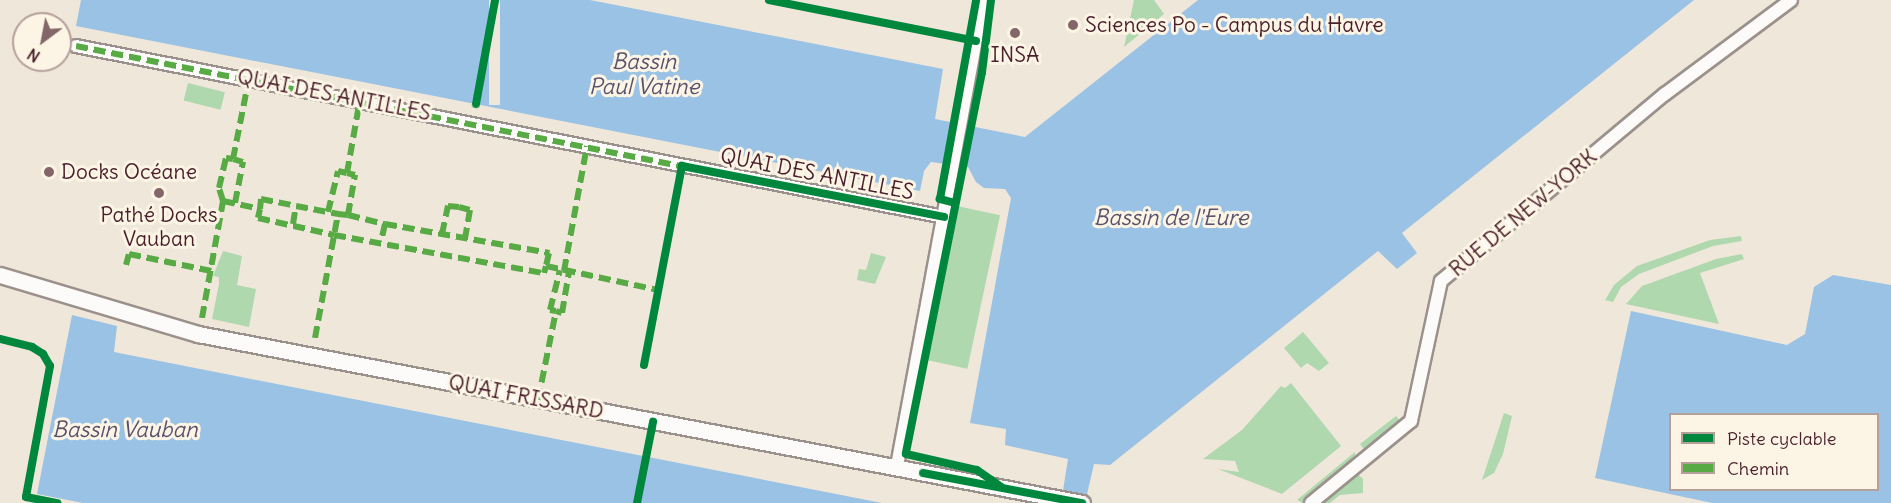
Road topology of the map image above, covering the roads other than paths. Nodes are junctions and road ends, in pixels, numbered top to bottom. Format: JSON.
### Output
{"nodes":[{"id":1,"x":983,"y":0,"type":"edge"},
{"id":2,"x":1791,"y":0,"type":"edge"},
{"id":3,"x":76,"y":45,"type":"dead end"},
{"id":4,"x":944,"y":217,"type":"junction"},
{"id":5,"x":0,"y":275,"type":"edge"},
{"id":6,"x":897,"y":466,"type":"junction"},
{"id":7,"x":1082,"y":503,"type":"edge"},
{"id":8,"x":1311,"y":503,"type":"edge"}],
"edges":[{"from":1,"to":4,"type":"street"},
{"from":2,"to":8,"type":"street","name":"RUE DE NEW-YORK"},
{"from":3,"to":4,"type":"street","name":"QUAI DES ANTILLES"},
{"from":4,"to":6,"type":"street"},
{"from":5,"to":6,"type":"street","name":"QUAI FRISSARD"},
{"from":6,"to":7,"type":"street","name":"QUAI FRISSARD"}]}
